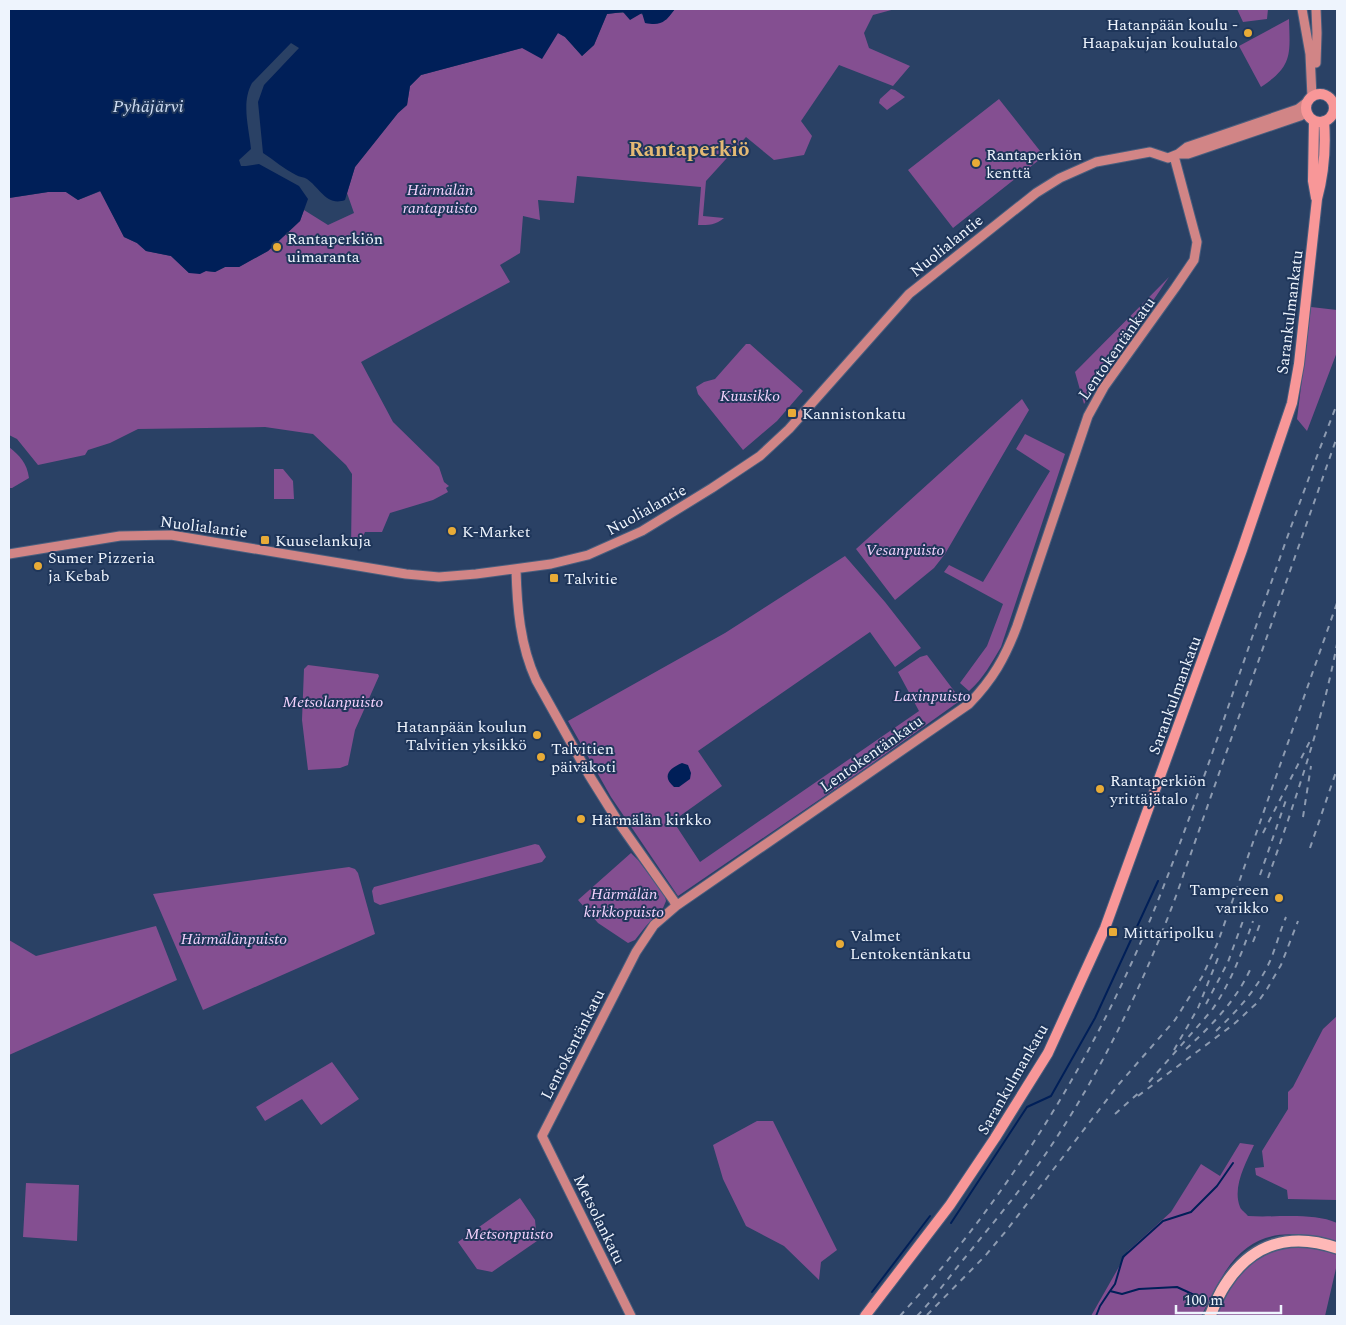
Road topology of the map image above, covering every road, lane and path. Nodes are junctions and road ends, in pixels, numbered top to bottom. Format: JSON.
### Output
{"nodes":[{"id":1,"x":1302,"y":9,"type":"edge"},
{"id":2,"x":1316,"y":9,"type":"edge"},
{"id":3,"x":1311,"y":102,"type":"junction"},
{"id":4,"x":1319,"y":121,"type":"junction"},
{"id":5,"x":1173,"y":156,"type":"junction"},
{"id":6,"x":9,"y":554,"type":"edge"},
{"id":7,"x":516,"y":569,"type":"junction"},
{"id":8,"x":676,"y":906,"type":"junction"},
{"id":9,"x":542,"y":1136,"type":"joint"},
{"id":10,"x":1337,"y":1248,"type":"edge"},
{"id":11,"x":631,"y":1316,"type":"edge"},
{"id":12,"x":865,"y":1316,"type":"edge"},
{"id":13,"x":1210,"y":1316,"type":"edge"}],
"edges":[{"from":1,"to":3,"type":"street"},
{"from":2,"to":3,"type":"street"},
{"from":3,"to":4,"type":"main road"},
{"from":3,"to":4,"type":"main road","name":"Sarankulmankatu"},
{"from":3,"to":5,"type":"street"},
{"from":4,"to":12,"type":"main road","name":"Sarankulmankatu"},
{"from":5,"to":7,"type":"street","name":"Nuolialantie"},
{"from":5,"to":8,"type":"street","name":"Lentokentänkatu"},
{"from":6,"to":7,"type":"street","name":"Nuolialantie"},
{"from":7,"to":8,"type":"street"},
{"from":8,"to":9,"type":"street","name":"Lentokentänkatu"},
{"from":9,"to":11,"type":"street","name":"Metsolankatu"},
{"from":10,"to":13,"type":"highway"}]}
